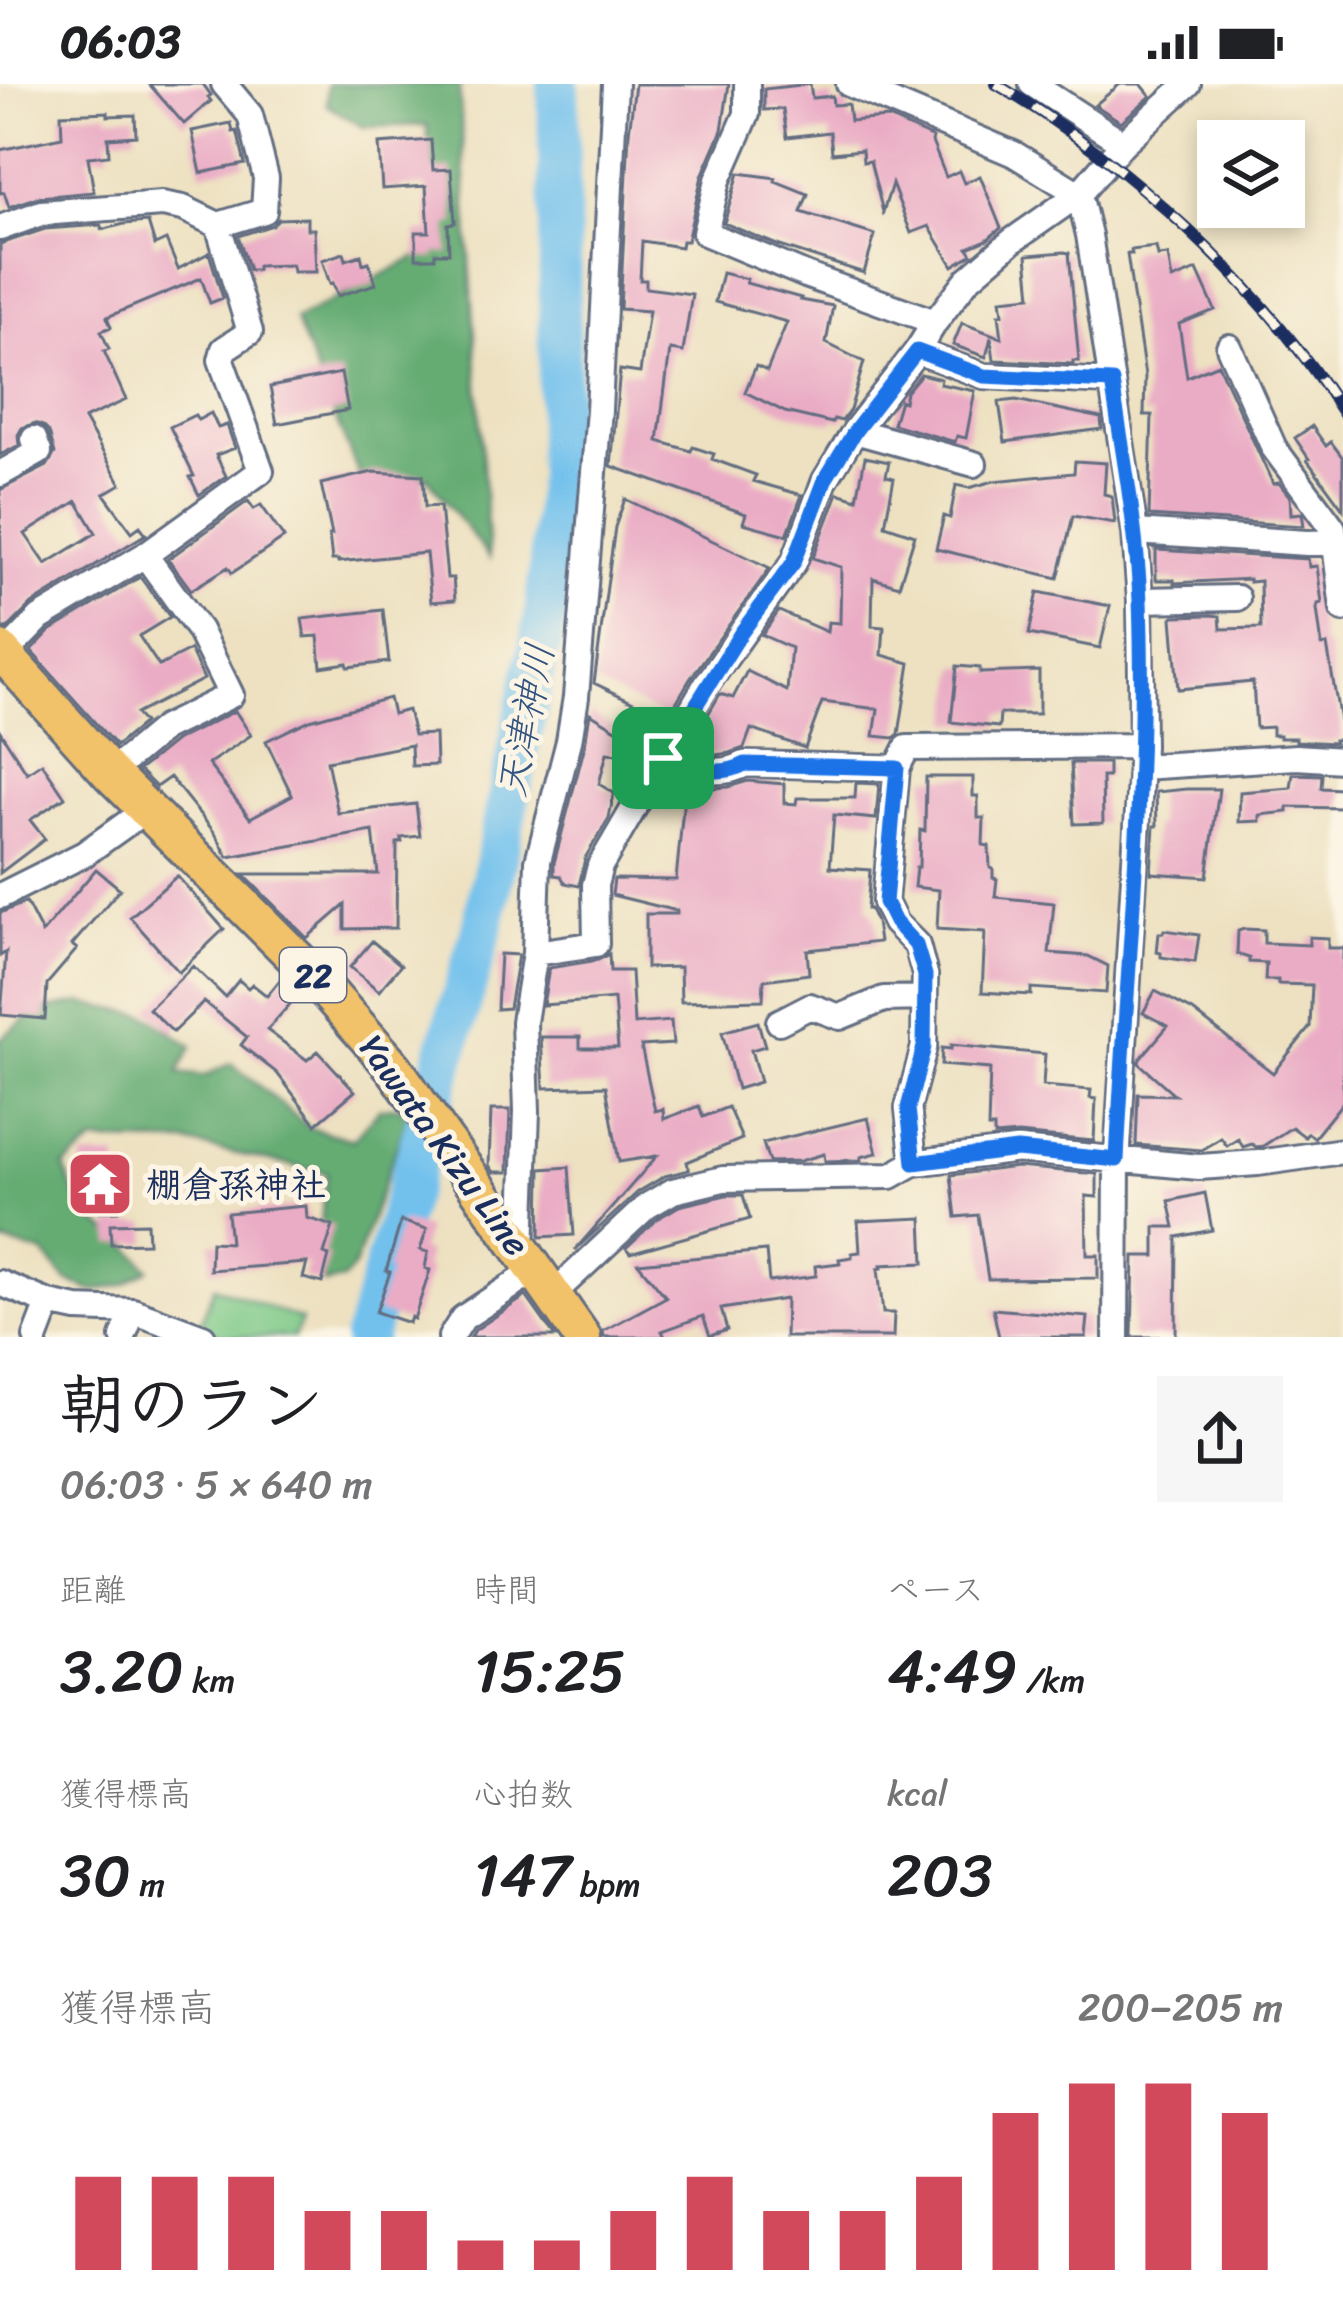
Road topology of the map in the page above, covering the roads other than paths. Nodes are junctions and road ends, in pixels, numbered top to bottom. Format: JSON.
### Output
{"nodes":[{"id":1,"x":224,"y":84,"type":"edge"},
{"id":2,"x":615,"y":84,"type":"edge"},
{"id":3,"x":747,"y":84,"type":"edge"},
{"id":4,"x":849,"y":84,"type":"edge"},
{"id":5,"x":1032,"y":84,"type":"edge"},
{"id":6,"x":1188,"y":84,"type":"edge"},
{"id":7,"x":1124,"y":143,"type":"junction"},
{"id":8,"x":1079,"y":194,"type":"junction"},
{"id":9,"x":218,"y":225,"type":"junction"},
{"id":10,"x":0,"y":228,"type":"edge"},
{"id":11,"x":935,"y":322,"type":"junction"},
{"id":12,"x":1229,"y":347,"type":"dead end"},
{"id":13,"x":917,"y":351,"type":"junction"},
{"id":14,"x":1112,"y":382,"type":"junction"},
{"id":15,"x":855,"y":431,"type":"junction"},
{"id":16,"x":34,"y":439,"type":"dead end"},
{"id":17,"x":974,"y":464,"type":"dead end"},
{"id":18,"x":0,"y":474,"type":"edge"},
{"id":19,"x":1135,"y":532,"type":"junction"},
{"id":20,"x":1339,"y":542,"type":"edge"},
{"id":21,"x":145,"y":555,"type":"junction"},
{"id":22,"x":1237,"y":598,"type":"dead end"},
{"id":23,"x":1140,"y":599,"type":"junction"},
{"id":24,"x":1343,"y":609,"type":"edge"},
{"id":25,"x":2,"y":652,"type":"edge"},
{"id":26,"x":1142,"y":756,"type":"junction"},
{"id":27,"x":663,"y":758,"type":"junction"},
{"id":28,"x":1343,"y":760,"type":"edge"},
{"id":29,"x":897,"y":768,"type":"junction"},
{"id":30,"x":110,"y":773,"type":"junction"},
{"id":31,"x":147,"y":809,"type":"junction"},
{"id":32,"x":0,"y":896,"type":"edge"},
{"id":33,"x":535,"y":953,"type":"junction"},
{"id":34,"x":925,"y":998,"type":"junction"},
{"id":35,"x":779,"y":1022,"type":"dead end"},
{"id":36,"x":1343,"y":1151,"type":"edge"},
{"id":37,"x":1117,"y":1160,"type":"junction"},
{"id":38,"x":914,"y":1163,"type":"junction"},
{"id":39,"x":537,"y":1271,"type":"junction"},
{"id":40,"x":0,"y":1283,"type":"edge"},
{"id":41,"x":49,"y":1303,"type":"junction"},
{"id":42,"x":134,"y":1311,"type":"junction"},
{"id":43,"x":36,"y":1337,"type":"edge"},
{"id":44,"x":123,"y":1337,"type":"edge"},
{"id":45,"x":203,"y":1337,"type":"edge"},
{"id":46,"x":451,"y":1337,"type":"edge"},
{"id":47,"x":582,"y":1337,"type":"edge"},
{"id":48,"x":1116,"y":1337,"type":"edge"}],
"edges":[{"from":1,"to":9,"type":"street"},
{"from":2,"to":33,"type":"street"},
{"from":3,"to":11,"type":"street"},
{"from":4,"to":8,"type":"street"},
{"from":5,"to":7,"type":"street"},
{"from":6,"to":7,"type":"street"},
{"from":7,"to":8,"type":"street"},
{"from":8,"to":11,"type":"street"},
{"from":8,"to":14,"type":"street"},
{"from":9,"to":10,"type":"street"},
{"from":9,"to":21,"type":"street"},
{"from":11,"to":13,"type":"street"},
{"from":12,"to":20,"type":"street"},
{"from":13,"to":14,"type":"street"},
{"from":13,"to":15,"type":"street"},
{"from":14,"to":19,"type":"street"},
{"from":15,"to":17,"type":"street"},
{"from":15,"to":27,"type":"street"},
{"from":16,"to":18,"type":"street"},
{"from":19,"to":20,"type":"street"},
{"from":19,"to":23,"type":"street"},
{"from":20,"to":24,"type":"street"},
{"from":21,"to":25,"type":"street"},
{"from":21,"to":30,"type":"street"},
{"from":22,"to":23,"type":"street"},
{"from":23,"to":26,"type":"street"},
{"from":25,"to":30,"type":"main road","name":"Yawata Kizu Line","number":"22"},
{"from":26,"to":28,"type":"street"},
{"from":26,"to":29,"type":"street"},
{"from":26,"to":37,"type":"street"},
{"from":27,"to":29,"type":"street"},
{"from":27,"to":33,"type":"street"},
{"from":29,"to":34,"type":"street"},
{"from":30,"to":31,"type":"main road","name":"Yawata Kizu Line","number":"22"},
{"from":31,"to":32,"type":"street"},
{"from":31,"to":39,"type":"main road","name":"Yawata Kizu Line","number":"22"},
{"from":33,"to":39,"type":"street"},
{"from":34,"to":35,"type":"street"},
{"from":34,"to":38,"type":"street"},
{"from":36,"to":37,"type":"street"},
{"from":37,"to":38,"type":"street"},
{"from":37,"to":48,"type":"street"},
{"from":38,"to":39,"type":"street"},
{"from":39,"to":46,"type":"street"},
{"from":39,"to":47,"type":"main road","name":"Yawata Kizu Line","number":"22"},
{"from":40,"to":41,"type":"street"},
{"from":41,"to":42,"type":"street"},
{"from":41,"to":43,"type":"street"},
{"from":42,"to":44,"type":"street"},
{"from":42,"to":45,"type":"street"}]}
